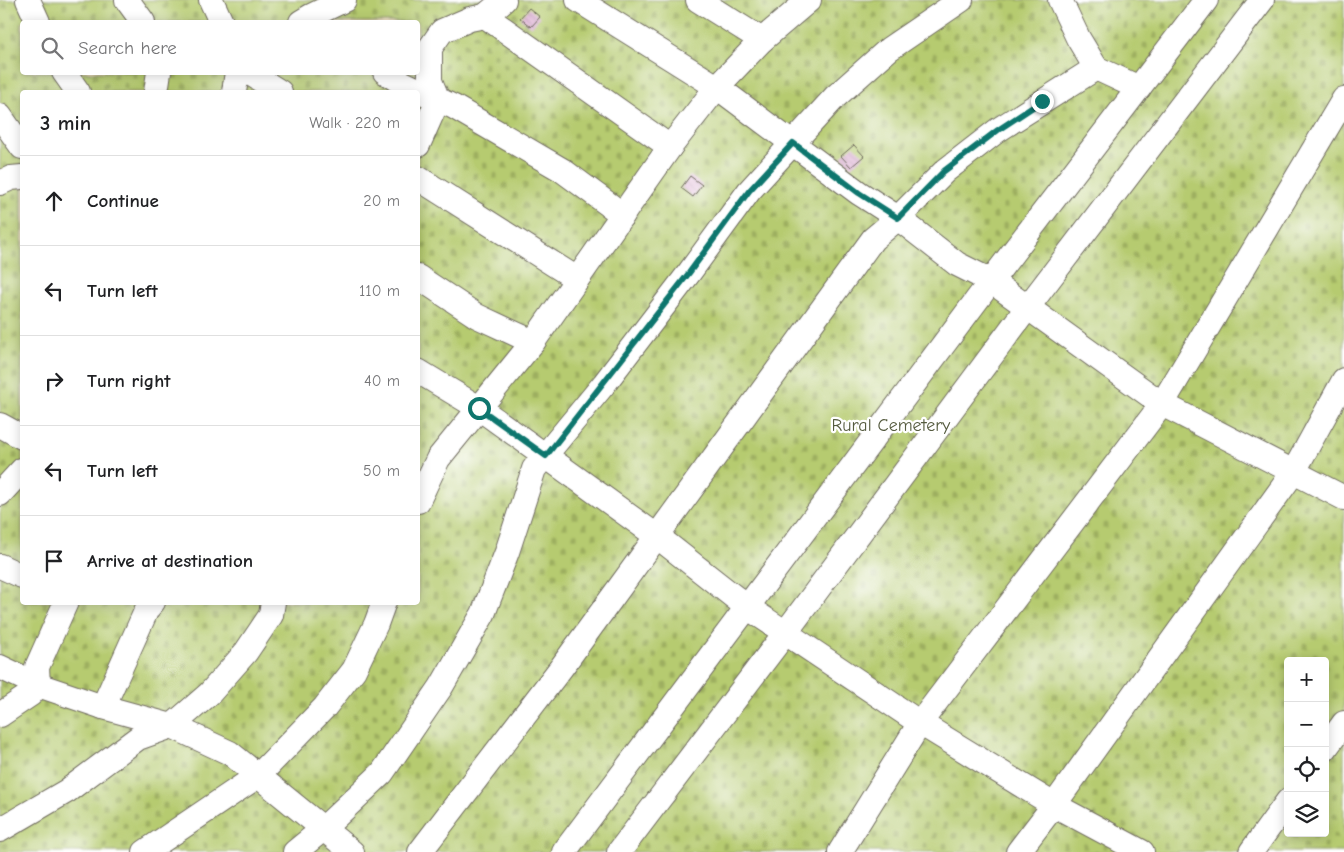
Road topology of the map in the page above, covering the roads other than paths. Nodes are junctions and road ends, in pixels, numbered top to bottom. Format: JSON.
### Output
{"nodes":[{"id":1,"x":28,"y":0,"type":"edge"},
{"id":2,"x":127,"y":0,"type":"edge"},
{"id":3,"x":211,"y":0,"type":"edge"},
{"id":4,"x":344,"y":0,"type":"edge"},
{"id":5,"x":504,"y":0,"type":"edge"},
{"id":6,"x":578,"y":0,"type":"edge"},
{"id":7,"x":698,"y":0,"type":"edge"},
{"id":8,"x":807,"y":0,"type":"edge"},
{"id":9,"x":961,"y":0,"type":"edge"},
{"id":10,"x":1060,"y":0,"type":"edge"},
{"id":11,"x":1206,"y":0,"type":"edge"},
{"id":12,"x":1262,"y":0,"type":"edge"},
{"id":13,"x":485,"y":16,"type":"junction"},
{"id":14,"x":37,"y":20,"type":"edge"},
{"id":15,"x":142,"y":20,"type":"edge"},
{"id":16,"x":220,"y":20,"type":"edge"},
{"id":17,"x":310,"y":20,"type":"edge"},
{"id":18,"x":442,"y":31,"type":"junction"},
{"id":19,"x":420,"y":40,"type":"edge"},
{"id":20,"x":762,"y":40,"type":"junction"},
{"id":21,"x":1096,"y":68,"type":"junction"},
{"id":22,"x":66,"y":75,"type":"edge"},
{"id":23,"x":159,"y":75,"type":"edge"},
{"id":24,"x":237,"y":75,"type":"edge"},
{"id":25,"x":253,"y":75,"type":"edge"},
{"id":26,"x":390,"y":75,"type":"edge"},
{"id":27,"x":717,"y":87,"type":"junction"},
{"id":28,"x":1139,"y":88,"type":"junction"},
{"id":29,"x":77,"y":90,"type":"edge"},
{"id":30,"x":156,"y":90,"type":"edge"},
{"id":31,"x":234,"y":90,"type":"edge"},
{"id":32,"x":277,"y":90,"type":"edge"},
{"id":33,"x":417,"y":90,"type":"edge"},
{"id":34,"x":420,"y":91,"type":"edge"},
{"id":35,"x":1344,"y":99,"type":"edge"},
{"id":36,"x":438,"y":100,"type":"junction"},
{"id":37,"x":0,"y":116,"type":"edge"},
{"id":38,"x":420,"y":140,"type":"edge"},
{"id":39,"x":793,"y":143,"type":"junction"},
{"id":40,"x":20,"y":144,"type":"edge"},
{"id":41,"x":670,"y":147,"type":"junction"},
{"id":42,"x":20,"y":177,"type":"edge"},
{"id":43,"x":420,"y":179,"type":"edge"},
{"id":44,"x":0,"y":183,"type":"edge"},
{"id":45,"x":623,"y":216,"type":"junction"},
{"id":46,"x":898,"y":218,"type":"junction"},
{"id":47,"x":420,"y":278,"type":"edge"},
{"id":48,"x":577,"y":280,"type":"junction"},
{"id":49,"x":991,"y":282,"type":"junction"},
{"id":50,"x":1027,"y":308,"type":"junction"},
{"id":51,"x":533,"y":342,"type":"junction"},
{"id":52,"x":420,"y":372,"type":"edge"},
{"id":53,"x":1344,"y":380,"type":"edge"},
{"id":54,"x":1162,"y":404,"type":"junction"},
{"id":55,"x":479,"y":408,"type":"junction"},
{"id":56,"x":0,"y":425,"type":"edge"},
{"id":57,"x":20,"y":436,"type":"edge"},
{"id":58,"x":546,"y":456,"type":"junction"},
{"id":59,"x":20,"y":472,"type":"edge"},
{"id":60,"x":1293,"y":473,"type":"junction"},
{"id":61,"x":0,"y":494,"type":"edge"},
{"id":62,"x":420,"y":497,"type":"edge"},
{"id":63,"x":1344,"y":498,"type":"edge"},
{"id":64,"x":658,"y":536,"type":"junction"},
{"id":65,"x":0,"y":566,"type":"edge"},
{"id":66,"x":20,"y":575,"type":"edge"},
{"id":67,"x":65,"y":605,"type":"edge"},
{"id":68,"x":150,"y":605,"type":"edge"},
{"id":69,"x":272,"y":605,"type":"edge"},
{"id":70,"x":383,"y":605,"type":"edge"},
{"id":71,"x":747,"y":607,"type":"junction"},
{"id":72,"x":786,"y":632,"type":"junction"},
{"id":73,"x":0,"y":667,"type":"edge"},
{"id":74,"x":38,"y":686,"type":"junction"},
{"id":75,"x":103,"y":707,"type":"junction"},
{"id":76,"x":0,"y":715,"type":"edge"},
{"id":77,"x":920,"y":723,"type":"junction"},
{"id":78,"x":1344,"y":723,"type":"edge"},
{"id":79,"x":172,"y":726,"type":"junction"},
{"id":80,"x":1326,"y":747,"type":"edge"},
{"id":81,"x":259,"y":775,"type":"junction"},
{"id":82,"x":1054,"y":805,"type":"junction"},
{"id":83,"x":1284,"y":807,"type":"edge"},
{"id":84,"x":323,"y":829,"type":"junction"},
{"id":85,"x":0,"y":830,"type":"edge"},
{"id":86,"x":145,"y":852,"type":"edge"},
{"id":87,"x":294,"y":852,"type":"edge"},
{"id":88,"x":352,"y":852,"type":"edge"},
{"id":89,"x":420,"y":852,"type":"edge"},
{"id":90,"x":564,"y":852,"type":"edge"},
{"id":91,"x":620,"y":852,"type":"edge"},
{"id":92,"x":840,"y":852,"type":"edge"},
{"id":93,"x":1018,"y":852,"type":"edge"},
{"id":94,"x":1142,"y":852,"type":"edge"},
{"id":95,"x":1251,"y":852,"type":"edge"}],
"edges":[{"from":1,"to":14,"type":"lane"},
{"from":2,"to":15,"type":"lane"},
{"from":3,"to":16,"type":"lane"},
{"from":4,"to":17,"type":"lane"},
{"from":5,"to":13,"type":"lane"},
{"from":6,"to":27,"type":"lane"},
{"from":7,"to":20,"type":"lane"},
{"from":8,"to":20,"type":"lane"},
{"from":9,"to":39,"type":"lane"},
{"from":10,"to":21,"type":"lane"},
{"from":11,"to":28,"type":"lane"},
{"from":12,"to":50,"type":"lane"},
{"from":13,"to":18,"type":"lane"},
{"from":13,"to":41,"type":"lane"},
{"from":18,"to":19,"type":"lane"},
{"from":18,"to":36,"type":"lane"},
{"from":20,"to":27,"type":"lane"},
{"from":21,"to":28,"type":"lane"},
{"from":21,"to":46,"type":"lane"},
{"from":22,"to":29,"type":"lane"},
{"from":23,"to":30,"type":"lane"},
{"from":24,"to":31,"type":"lane"},
{"from":25,"to":32,"type":"lane"},
{"from":26,"to":33,"type":"lane"},
{"from":27,"to":39,"type":"lane"},
{"from":27,"to":41,"type":"lane"},
{"from":28,"to":49,"type":"lane"},
{"from":34,"to":36,"type":"lane"},
{"from":35,"to":54,"type":"lane"},
{"from":36,"to":38,"type":"lane"},
{"from":36,"to":45,"type":"lane"},
{"from":37,"to":40,"type":"lane"},
{"from":39,"to":46,"type":"lane"},
{"from":39,"to":58,"type":"lane"},
{"from":41,"to":45,"type":"lane"},
{"from":42,"to":44,"type":"lane"},
{"from":43,"to":48,"type":"lane"},
{"from":45,"to":48,"type":"lane"},
{"from":46,"to":49,"type":"lane"},
{"from":46,"to":64,"type":"lane"},
{"from":47,"to":51,"type":"lane"},
{"from":48,"to":51,"type":"lane"},
{"from":49,"to":50,"type":"lane"},
{"from":49,"to":71,"type":"lane"},
{"from":50,"to":54,"type":"lane"},
{"from":50,"to":72,"type":"lane"},
{"from":51,"to":55,"type":"lane"},
{"from":52,"to":55,"type":"lane"},
{"from":53,"to":60,"type":"lane"},
{"from":54,"to":60,"type":"lane"},
{"from":54,"to":77,"type":"lane"},
{"from":55,"to":58,"type":"lane"},
{"from":55,"to":62,"type":"lane"},
{"from":56,"to":57,"type":"lane"},
{"from":58,"to":64,"type":"lane"},
{"from":58,"to":84,"type":"lane"},
{"from":59,"to":61,"type":"lane"},
{"from":60,"to":63,"type":"lane"},
{"from":60,"to":82,"type":"lane"},
{"from":64,"to":71,"type":"lane"},
{"from":64,"to":89,"type":"lane"},
{"from":65,"to":66,"type":"lane"},
{"from":67,"to":74,"type":"lane"},
{"from":68,"to":75,"type":"lane"},
{"from":69,"to":79,"type":"lane"},
{"from":70,"to":81,"type":"lane"},
{"from":71,"to":72,"type":"lane"},
{"from":71,"to":90,"type":"lane"},
{"from":72,"to":77,"type":"lane"},
{"from":72,"to":91,"type":"lane"},
{"from":73,"to":74,"type":"lane"},
{"from":74,"to":75,"type":"lane"},
{"from":74,"to":76,"type":"lane"},
{"from":75,"to":79,"type":"lane"},
{"from":77,"to":82,"type":"lane"},
{"from":77,"to":92,"type":"lane"},
{"from":78,"to":80,"type":"lane"},
{"from":79,"to":81,"type":"lane"},
{"from":79,"to":85,"type":"lane"},
{"from":81,"to":84,"type":"lane"},
{"from":81,"to":86,"type":"lane"},
{"from":82,"to":93,"type":"lane"},
{"from":82,"to":94,"type":"lane"},
{"from":83,"to":95,"type":"lane"},
{"from":84,"to":87,"type":"lane"},
{"from":84,"to":88,"type":"lane"}]}
